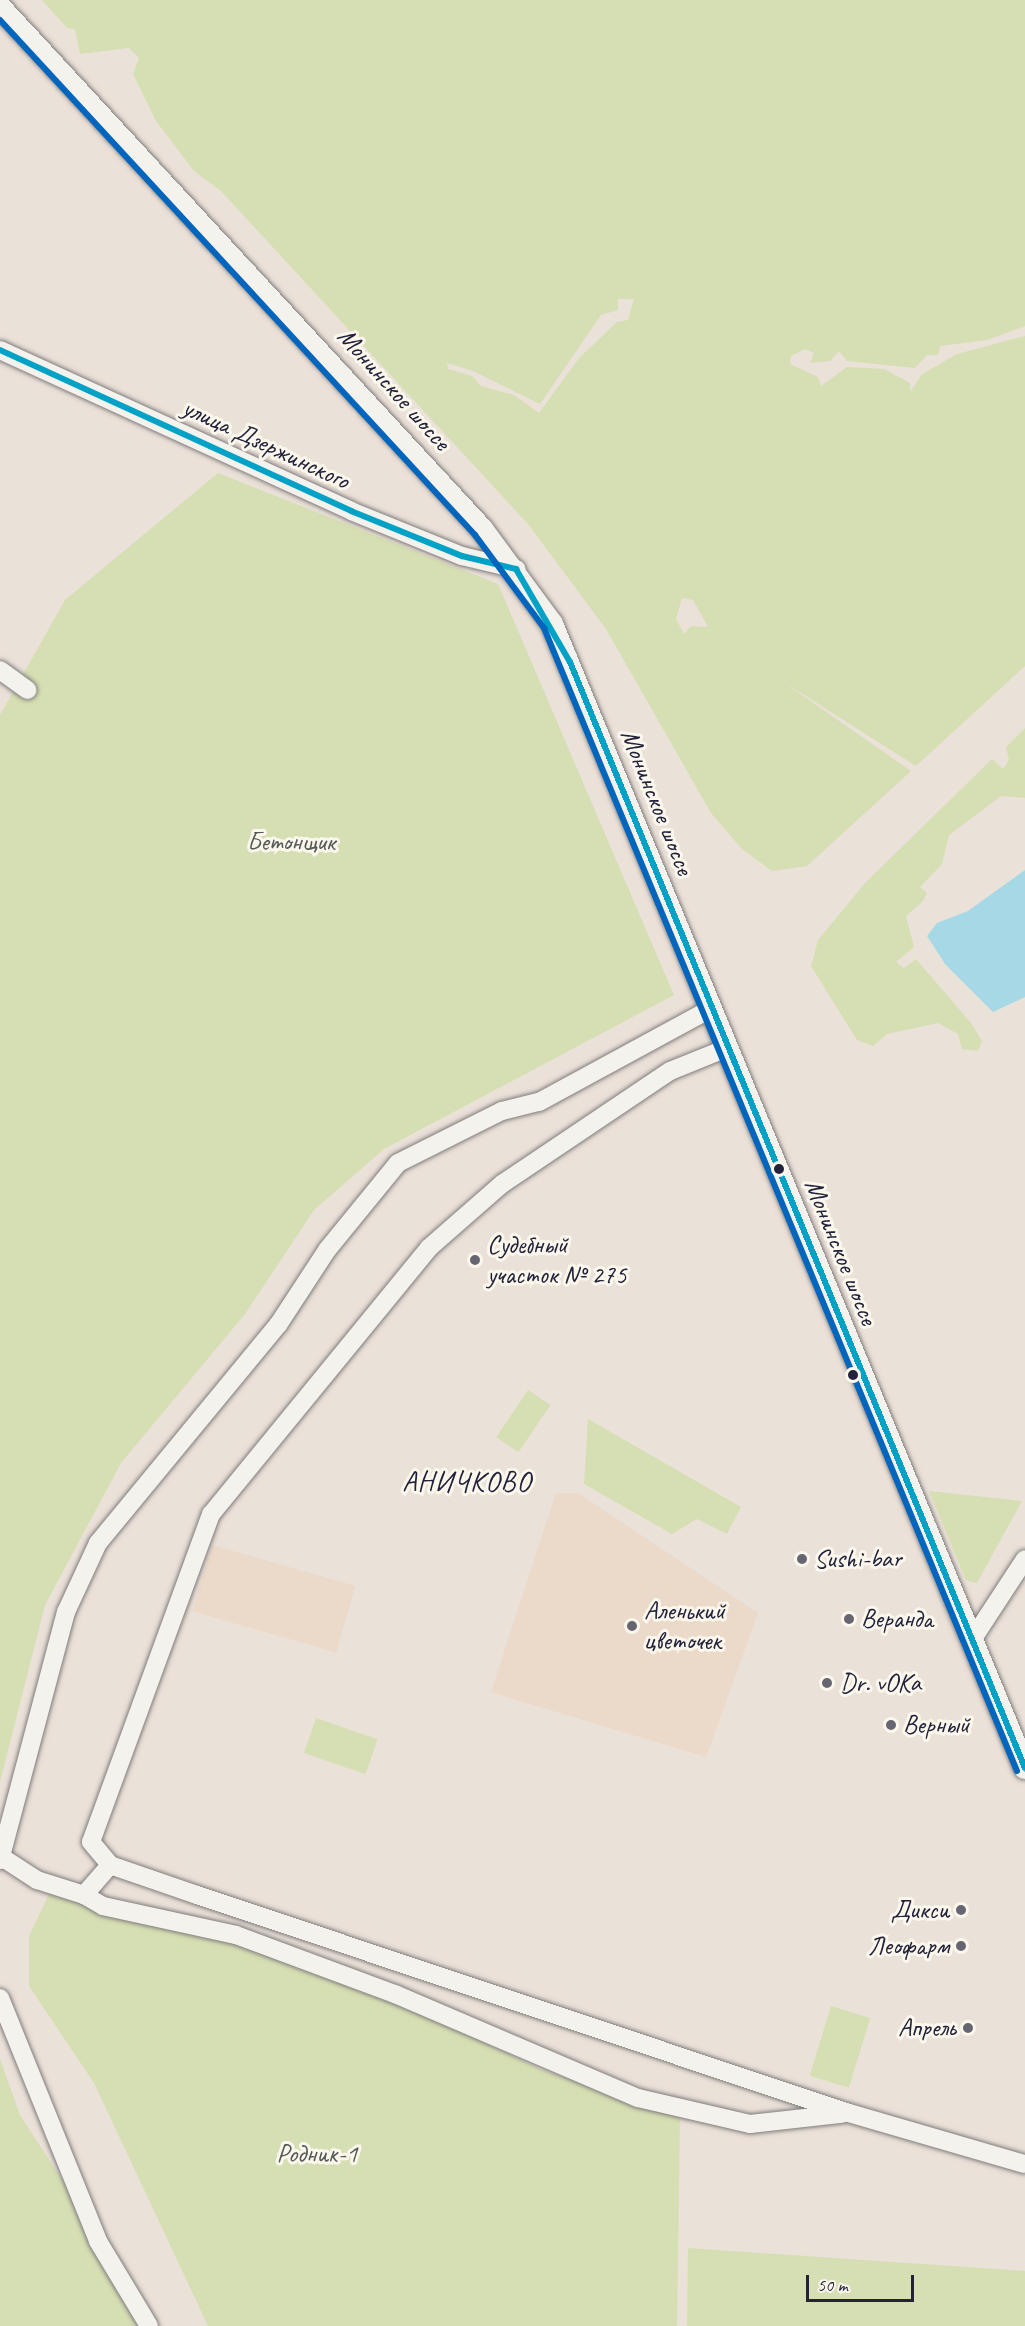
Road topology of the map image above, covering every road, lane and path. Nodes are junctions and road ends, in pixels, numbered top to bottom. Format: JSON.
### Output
{"nodes":[{"id":1,"x":0,"y":7,"type":"edge"},
{"id":2,"x":0,"y":350,"type":"edge"},
{"id":3,"x":482,"y":529,"type":"junction"},
{"id":4,"x":441,"y":548,"type":"junction"},
{"id":5,"x":516,"y":569,"type":"junction"},
{"id":6,"x":0,"y":670,"type":"edge"},
{"id":7,"x":27,"y":690,"type":"dead end"},
{"id":8,"x":710,"y":1009,"type":"junction"},
{"id":9,"x":727,"y":1048,"type":"junction"},
{"id":10,"x":1025,"y":1559,"type":"edge"},
{"id":11,"x":974,"y":1637,"type":"junction"},
{"id":12,"x":1025,"y":1768,"type":"edge"},
{"id":13,"x":0,"y":1857,"type":"edge"},
{"id":14,"x":110,"y":1865,"type":"junction"},
{"id":15,"x":84,"y":1896,"type":"junction"},
{"id":16,"x":0,"y":1998,"type":"edge"},
{"id":17,"x":849,"y":2113,"type":"junction"},
{"id":18,"x":1025,"y":2164,"type":"edge"},
{"id":19,"x":149,"y":2326,"type":"edge"}],
"edges":[{"from":1,"to":3,"type":"main road","name":"Монинское шоссе"},
{"from":2,"to":4,"type":"street","name":"улица Дзержинского"},
{"from":3,"to":4,"type":"street"},
{"from":3,"to":5,"type":"main road","name":"Монинское шоссе"},
{"from":4,"to":5,"type":"street","name":"улица Дзержинского"},
{"from":5,"to":8,"type":"main road","name":"Монинское шоссе"},
{"from":6,"to":7,"type":"street"},
{"from":8,"to":9,"type":"main road","name":"Монинское шоссе"},
{"from":8,"to":13,"type":"street"},
{"from":9,"to":11,"type":"main road","name":"Монинское шоссе"},
{"from":9,"to":14,"type":"street"},
{"from":10,"to":11,"type":"street"},
{"from":11,"to":12,"type":"main road","name":"Монинское шоссе"},
{"from":13,"to":15,"type":"street"},
{"from":14,"to":15,"type":"street"},
{"from":14,"to":17,"type":"street"},
{"from":15,"to":17,"type":"street"},
{"from":16,"to":19,"type":"street"},
{"from":17,"to":18,"type":"street"}]}
